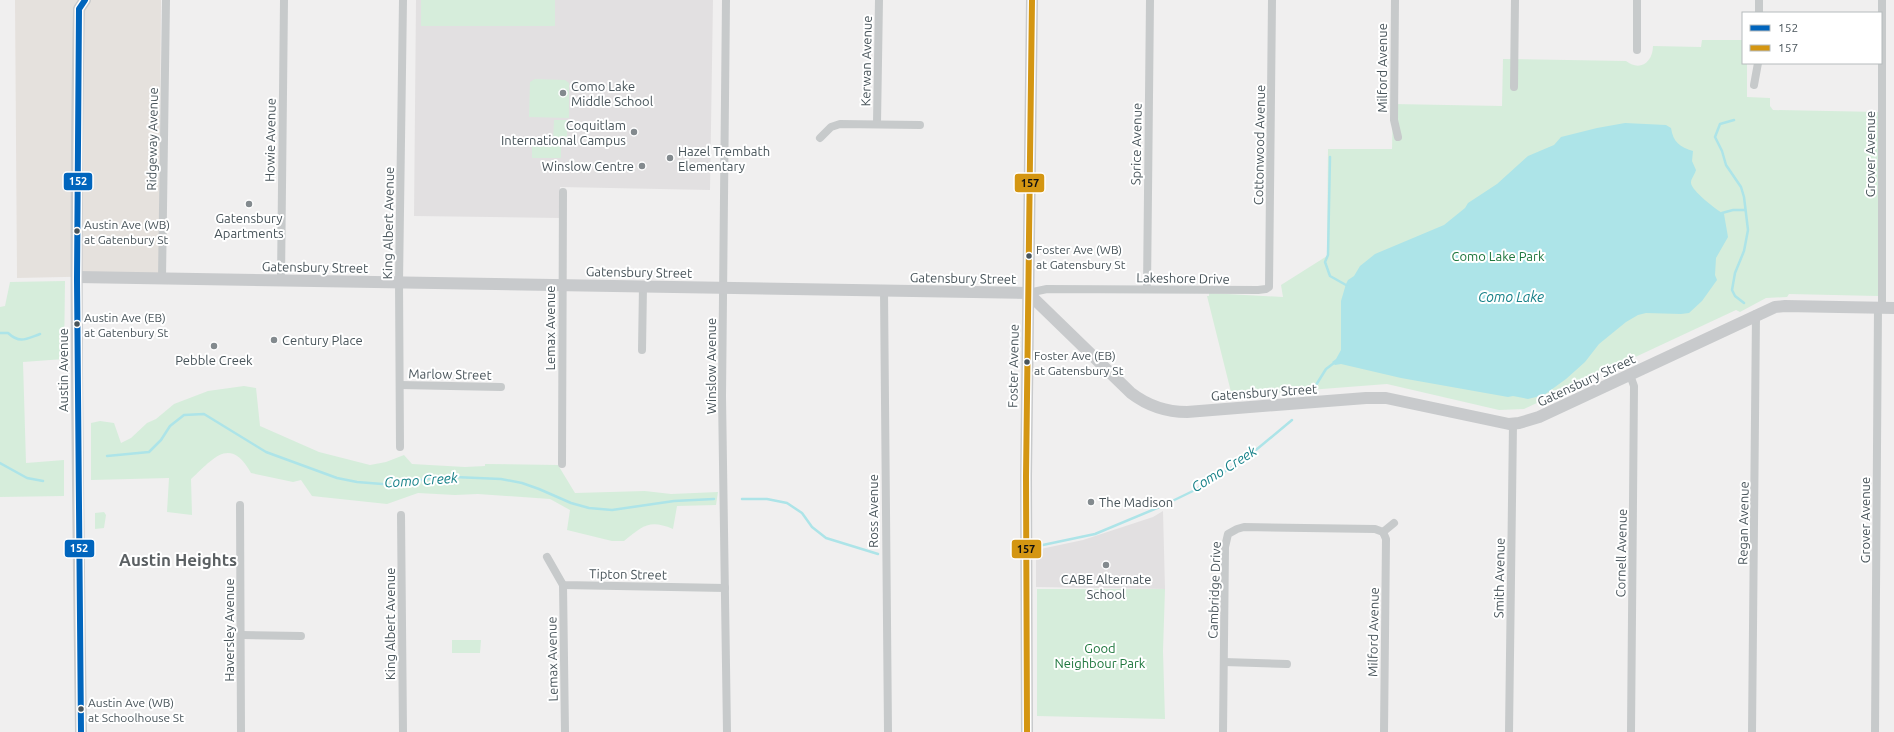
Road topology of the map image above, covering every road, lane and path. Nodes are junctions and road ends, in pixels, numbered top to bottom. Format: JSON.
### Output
{"nodes":[{"id":1,"x":166,"y":0,"type":"edge"},
{"id":2,"x":284,"y":0,"type":"edge"},
{"id":3,"x":403,"y":0,"type":"edge"},
{"id":4,"x":726,"y":0,"type":"edge"},
{"id":5,"x":879,"y":0,"type":"edge"},
{"id":6,"x":1032,"y":0,"type":"edge"},
{"id":7,"x":1150,"y":0,"type":"edge"},
{"id":8,"x":1272,"y":0,"type":"edge"},
{"id":9,"x":1395,"y":0,"type":"edge"},
{"id":10,"x":1515,"y":0,"type":"edge"},
{"id":11,"x":1637,"y":0,"type":"edge"},
{"id":12,"x":1759,"y":0,"type":"edge"},
{"id":13,"x":1882,"y":0,"type":"edge"},
{"id":14,"x":80,"y":3,"type":"edge"},
{"id":15,"x":1759,"y":12,"type":"edge"},
{"id":16,"x":1637,"y":50,"type":"dead end"},
{"id":17,"x":1758,"y":64,"type":"edge"},
{"id":18,"x":1754,"y":86,"type":"dead end"},
{"id":19,"x":1514,"y":87,"type":"dead end"},
{"id":20,"x":877,"y":123,"type":"junction"},
{"id":21,"x":920,"y":125,"type":"dead end"},
{"id":22,"x":1398,"y":137,"type":"dead end"},
{"id":23,"x":820,"y":138,"type":"dead end"},
{"id":24,"x":563,"y":192,"type":"dead end"},
{"id":25,"x":77,"y":277,"type":"junction"},
{"id":26,"x":162,"y":278,"type":"junction"},
{"id":27,"x":281,"y":280,"type":"junction"},
{"id":28,"x":399,"y":282,"type":"junction"},
{"id":29,"x":563,"y":285,"type":"junction"},
{"id":30,"x":643,"y":286,"type":"junction"},
{"id":31,"x":723,"y":288,"type":"junction"},
{"id":32,"x":1147,"y":289,"type":"junction"},
{"id":33,"x":1266,"y":289,"type":"joint"},
{"id":34,"x":884,"y":291,"type":"junction"},
{"id":35,"x":1028,"y":293,"type":"junction"},
{"id":36,"x":1885,"y":308,"type":"edge"},
{"id":37,"x":1756,"y":314,"type":"junction"},
{"id":38,"x":642,"y":350,"type":"dead end"},
{"id":39,"x":1630,"y":375,"type":"junction"},
{"id":40,"x":400,"y":385,"type":"junction"},
{"id":41,"x":501,"y":387,"type":"dead end"},
{"id":42,"x":1513,"y":424,"type":"junction"},
{"id":43,"x":400,"y":447,"type":"dead end"},
{"id":44,"x":562,"y":464,"type":"dead end"},
{"id":45,"x":240,"y":505,"type":"dead end"},
{"id":46,"x":401,"y":515,"type":"dead end"},
{"id":47,"x":1394,"y":523,"type":"dead end"},
{"id":48,"x":1383,"y":532,"type":"junction"},
{"id":49,"x":547,"y":557,"type":"dead end"},
{"id":50,"x":563,"y":585,"type":"junction"},
{"id":51,"x":725,"y":588,"type":"junction"},
{"id":52,"x":241,"y":635,"type":"junction"},
{"id":53,"x":300,"y":636,"type":"dead end"},
{"id":54,"x":1224,"y":662,"type":"junction"},
{"id":55,"x":1287,"y":664,"type":"dead end"},
{"id":56,"x":81,"y":732,"type":"edge"},
{"id":57,"x":241,"y":732,"type":"edge"},
{"id":58,"x":403,"y":732,"type":"edge"},
{"id":59,"x":564,"y":732,"type":"edge"},
{"id":60,"x":727,"y":732,"type":"edge"},
{"id":61,"x":888,"y":732,"type":"edge"},
{"id":62,"x":1027,"y":732,"type":"edge"},
{"id":63,"x":1223,"y":732,"type":"edge"},
{"id":64,"x":1384,"y":732,"type":"edge"},
{"id":65,"x":1509,"y":732,"type":"edge"},
{"id":66,"x":1631,"y":732,"type":"edge"},
{"id":67,"x":1752,"y":732,"type":"edge"},
{"id":68,"x":1875,"y":732,"type":"edge"}],
"edges":[{"from":1,"to":26,"type":"street","name":"Ridgeway Avenue"},
{"from":2,"to":27,"type":"street","name":"Howie Avenue"},
{"from":3,"to":28,"type":"street","name":"King Albert Avenue"},
{"from":4,"to":31,"type":"street","name":"Winslow Avenue"},
{"from":5,"to":20,"type":"street","name":"Kerwan Avenue"},
{"from":6,"to":35,"type":"street","name":"Foster Avenue"},
{"from":7,"to":32,"type":"street","name":"Sprice Avenue"},
{"from":8,"to":33,"type":"street","name":"Cottonwood Avenue"},
{"from":9,"to":22,"type":"street","name":"Milford Avenue"},
{"from":10,"to":19,"type":"street"},
{"from":11,"to":16,"type":"street"},
{"from":12,"to":15,"type":"street"},
{"from":13,"to":36,"type":"street","name":"Grover Avenue"},
{"from":14,"to":25,"type":"street","name":"Austin Avenue"},
{"from":17,"to":18,"type":"street"},
{"from":20,"to":21,"type":"street"},
{"from":20,"to":23,"type":"street"},
{"from":24,"to":29,"type":"street","name":"Lemax Avenue"},
{"from":25,"to":26,"type":"street","name":"Gatensbury Street"},
{"from":25,"to":56,"type":"street","name":"Austin Avenue"},
{"from":26,"to":27,"type":"street","name":"Gatensbury Street"},
{"from":27,"to":28,"type":"street","name":"Gatensbury Street"},
{"from":28,"to":29,"type":"street","name":"Gatensbury Street"},
{"from":28,"to":40,"type":"street","name":"King Albert Avenue"},
{"from":29,"to":30,"type":"street","name":"Gatensbury Street"},
{"from":29,"to":44,"type":"street","name":"Lemax Avenue"},
{"from":30,"to":31,"type":"street","name":"Gatensbury Street"},
{"from":30,"to":38,"type":"street"},
{"from":31,"to":34,"type":"street","name":"Gatensbury Street"},
{"from":31,"to":51,"type":"street","name":"Winslow Avenue"},
{"from":32,"to":33,"type":"street","name":"Lakeshore Drive"},
{"from":32,"to":35,"type":"street","name":"Lakeshore Drive"},
{"from":34,"to":35,"type":"street","name":"Gatensbury Street"},
{"from":34,"to":61,"type":"street","name":"Ross Avenue"},
{"from":35,"to":42,"type":"street","name":"Gatensbury Street"},
{"from":35,"to":62,"type":"street","name":"Foster Avenue"},
{"from":36,"to":37,"type":"street","name":"Gatensbury Street"},
{"from":36,"to":68,"type":"street","name":"Grover Avenue"},
{"from":37,"to":39,"type":"street","name":"Gatensbury Street"},
{"from":37,"to":67,"type":"street","name":"Regan Avenue"},
{"from":39,"to":42,"type":"street","name":"Gatensbury Street"},
{"from":39,"to":66,"type":"street","name":"Cornell Avenue"},
{"from":40,"to":41,"type":"street","name":"Marlow Street"},
{"from":40,"to":43,"type":"street","name":"King Albert Avenue"},
{"from":42,"to":65,"type":"street","name":"Smith Avenue"},
{"from":45,"to":52,"type":"street","name":"Haversley Avenue"},
{"from":46,"to":58,"type":"street","name":"King Albert Avenue"},
{"from":47,"to":48,"type":"street"},
{"from":48,"to":54,"type":"street","name":"Cambridge Drive"},
{"from":48,"to":64,"type":"street","name":"Milford Avenue"},
{"from":49,"to":50,"type":"street"},
{"from":50,"to":51,"type":"street","name":"Tipton Street"},
{"from":50,"to":59,"type":"street","name":"Lemax Avenue"},
{"from":51,"to":60,"type":"street","name":"Winslow Avenue"},
{"from":52,"to":53,"type":"street"},
{"from":52,"to":57,"type":"street","name":"Haversley Avenue"},
{"from":54,"to":55,"type":"street"},
{"from":54,"to":63,"type":"street","name":"Cambridge Drive"}]}
